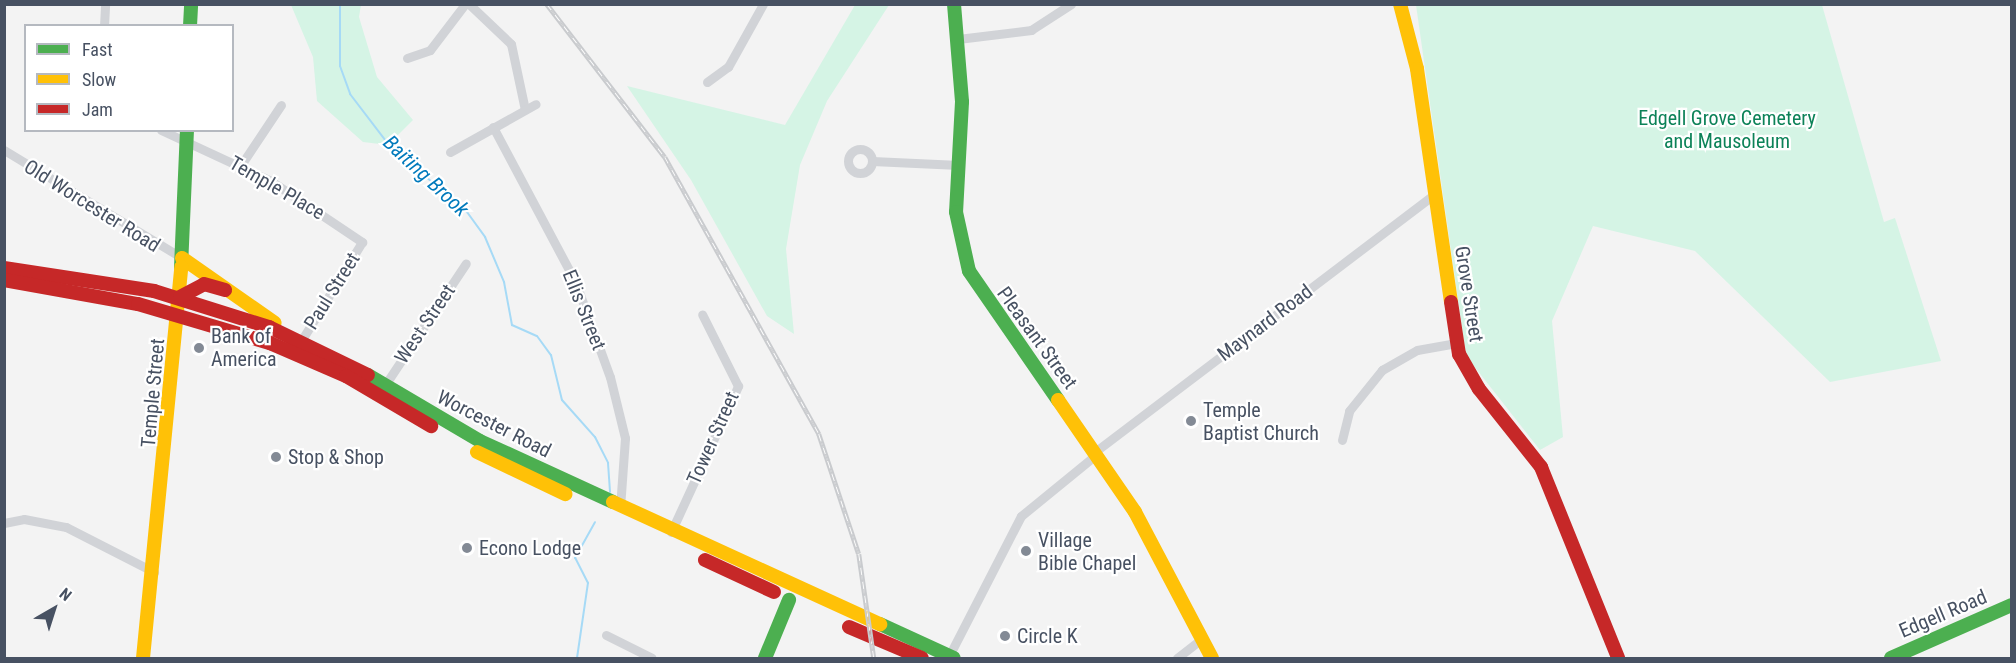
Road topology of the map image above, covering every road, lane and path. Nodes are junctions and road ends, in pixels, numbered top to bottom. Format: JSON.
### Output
{"nodes":[{"id":1,"x":105,"y":4,"type":"edge"},
{"id":2,"x":190,"y":4,"type":"edge"},
{"id":3,"x":467,"y":4,"type":"edge"},
{"id":4,"x":763,"y":4,"type":"edge"},
{"id":5,"x":954,"y":4,"type":"edge"},
{"id":6,"x":1071,"y":4,"type":"edge"},
{"id":7,"x":1400,"y":4,"type":"edge"},
{"id":8,"x":104,"y":24,"type":"edge"},
{"id":9,"x":190,"y":24,"type":"edge"},
{"id":10,"x":958,"y":39,"type":"junction"},
{"id":11,"x":407,"y":58,"type":"dead end"},
{"id":12,"x":707,"y":82,"type":"dead end"},
{"id":13,"x":536,"y":104,"type":"dead end"},
{"id":14,"x":281,"y":105,"type":"dead end"},
{"id":15,"x":525,"y":110,"type":"junction"},
{"id":16,"x":493,"y":127,"type":"junction"},
{"id":17,"x":171,"y":132,"type":"edge"},
{"id":18,"x":187,"y":135,"type":"edge"},
{"id":19,"x":4,"y":150,"type":"edge"},
{"id":20,"x":450,"y":152,"type":"dead end"},
{"id":21,"x":872,"y":160,"type":"dead end"},
{"id":22,"x":241,"y":165,"type":"junction"},
{"id":23,"x":959,"y":165,"type":"junction"},
{"id":24,"x":1434,"y":194,"type":"junction"},
{"id":25,"x":362,"y":242,"type":"joint"},
{"id":26,"x":182,"y":258,"type":"junction"},
{"id":27,"x":466,"y":263,"type":"dead end"},
{"id":28,"x":4,"y":268,"type":"edge"},
{"id":29,"x":4,"y":280,"type":"edge"},
{"id":30,"x":180,"y":297,"type":"junction"},
{"id":31,"x":241,"y":299,"type":"junction"},
{"id":32,"x":702,"y":314,"type":"dead end"},
{"id":33,"x":179,"y":315,"type":"junction"},
{"id":34,"x":301,"y":341,"type":"junction"},
{"id":35,"x":1456,"y":343,"type":"junction"},
{"id":36,"x":385,"y":385,"type":"junction"},
{"id":37,"x":1342,"y":440,"type":"dead end"},
{"id":38,"x":1096,"y":453,"type":"junction"},
{"id":39,"x":619,"y":508,"type":"junction"},
{"id":40,"x":4,"y":522,"type":"edge"},
{"id":41,"x":671,"y":532,"type":"junction"},
{"id":42,"x":154,"y":572,"type":"junction"},
{"id":43,"x":789,"y":600,"type":"junction"},
{"id":44,"x":2012,"y":605,"type":"edge"},
{"id":45,"x":606,"y":635,"type":"dead end"},
{"id":46,"x":1203,"y":638,"type":"junction"},
{"id":47,"x":951,"y":657,"type":"edge"},
{"id":48,"x":1899,"y":657,"type":"edge"},
{"id":49,"x":143,"y":658,"type":"edge"},
{"id":50,"x":652,"y":658,"type":"edge"},
{"id":51,"x":765,"y":658,"type":"edge"},
{"id":52,"x":922,"y":658,"type":"edge"},
{"id":53,"x":1176,"y":658,"type":"edge"},
{"id":54,"x":1212,"y":658,"type":"edge"},
{"id":55,"x":1618,"y":658,"type":"edge"}],
"edges":[{"from":1,"to":8,"type":"street"},
{"from":2,"to":9,"type":"main road"},
{"from":3,"to":11,"type":"street"},
{"from":3,"to":15,"type":"street"},
{"from":4,"to":12,"type":"street"},
{"from":5,"to":10,"type":"main road","name":"Pleasant Street"},
{"from":6,"to":10,"type":"street"},
{"from":7,"to":24,"type":"main road","name":"Grove Street"},
{"from":10,"to":23,"type":"main road","name":"Pleasant Street"},
{"from":13,"to":15,"type":"street"},
{"from":14,"to":22,"type":"street"},
{"from":15,"to":16,"type":"street"},
{"from":16,"to":20,"type":"street"},
{"from":16,"to":39,"type":"street","name":"Ellis Street"},
{"from":17,"to":18,"type":"street","name":"Temple Place"},
{"from":18,"to":22,"type":"street","name":"Temple Place"},
{"from":18,"to":26,"type":"main road","name":"Temple Street"},
{"from":19,"to":26,"type":"street","name":"Old Worcester Road"},
{"from":21,"to":23,"type":"street"},
{"from":22,"to":25,"type":"street","name":"Temple Place"},
{"from":23,"to":38,"type":"main road","name":"Pleasant Street"},
{"from":24,"to":35,"type":"main road","name":"Grove Street"},
{"from":24,"to":38,"type":"street","name":"Maynard Road"},
{"from":25,"to":34,"type":"street","name":"Paul Street"},
{"from":26,"to":30,"type":"main road","name":"Temple Street"},
{"from":26,"to":31,"type":"main road"},
{"from":27,"to":36,"type":"street","name":"West Street"},
{"from":28,"to":30,"type":"main road","name":"Worcester Road"},
{"from":29,"to":33,"type":"main road","name":"Worcester Road"},
{"from":30,"to":31,"type":"main road"},
{"from":30,"to":33,"type":"main road","name":"Temple Street"},
{"from":30,"to":34,"type":"main road","name":"Worcester Road"},
{"from":31,"to":34,"type":"main road"},
{"from":32,"to":41,"type":"street","name":"Tower Street"},
{"from":33,"to":42,"type":"main road","name":"Temple Street"},
{"from":33,"to":43,"type":"main road","name":"Worcester Road"},
{"from":34,"to":36,"type":"main road","name":"Worcester Road"},
{"from":35,"to":37,"type":"street"},
{"from":35,"to":55,"type":"main road","name":"Grove Street"},
{"from":36,"to":39,"type":"main road","name":"Worcester Road"},
{"from":38,"to":46,"type":"main road","name":"Pleasant Street"},
{"from":38,"to":47,"type":"street","name":"Maynard Road"},
{"from":39,"to":41,"type":"main road","name":"Worcester Road"},
{"from":40,"to":42,"type":"street"},
{"from":41,"to":47,"type":"main road","name":"Worcester Road"},
{"from":42,"to":49,"type":"main road","name":"Temple Street"},
{"from":43,"to":51,"type":"main road"},
{"from":43,"to":52,"type":"main road","name":"Worcester Road"},
{"from":44,"to":48,"type":"main road","name":"Edgell Road"},
{"from":45,"to":50,"type":"street"},
{"from":46,"to":53,"type":"street"},
{"from":46,"to":54,"type":"main road","name":"Pleasant Street"}]}
